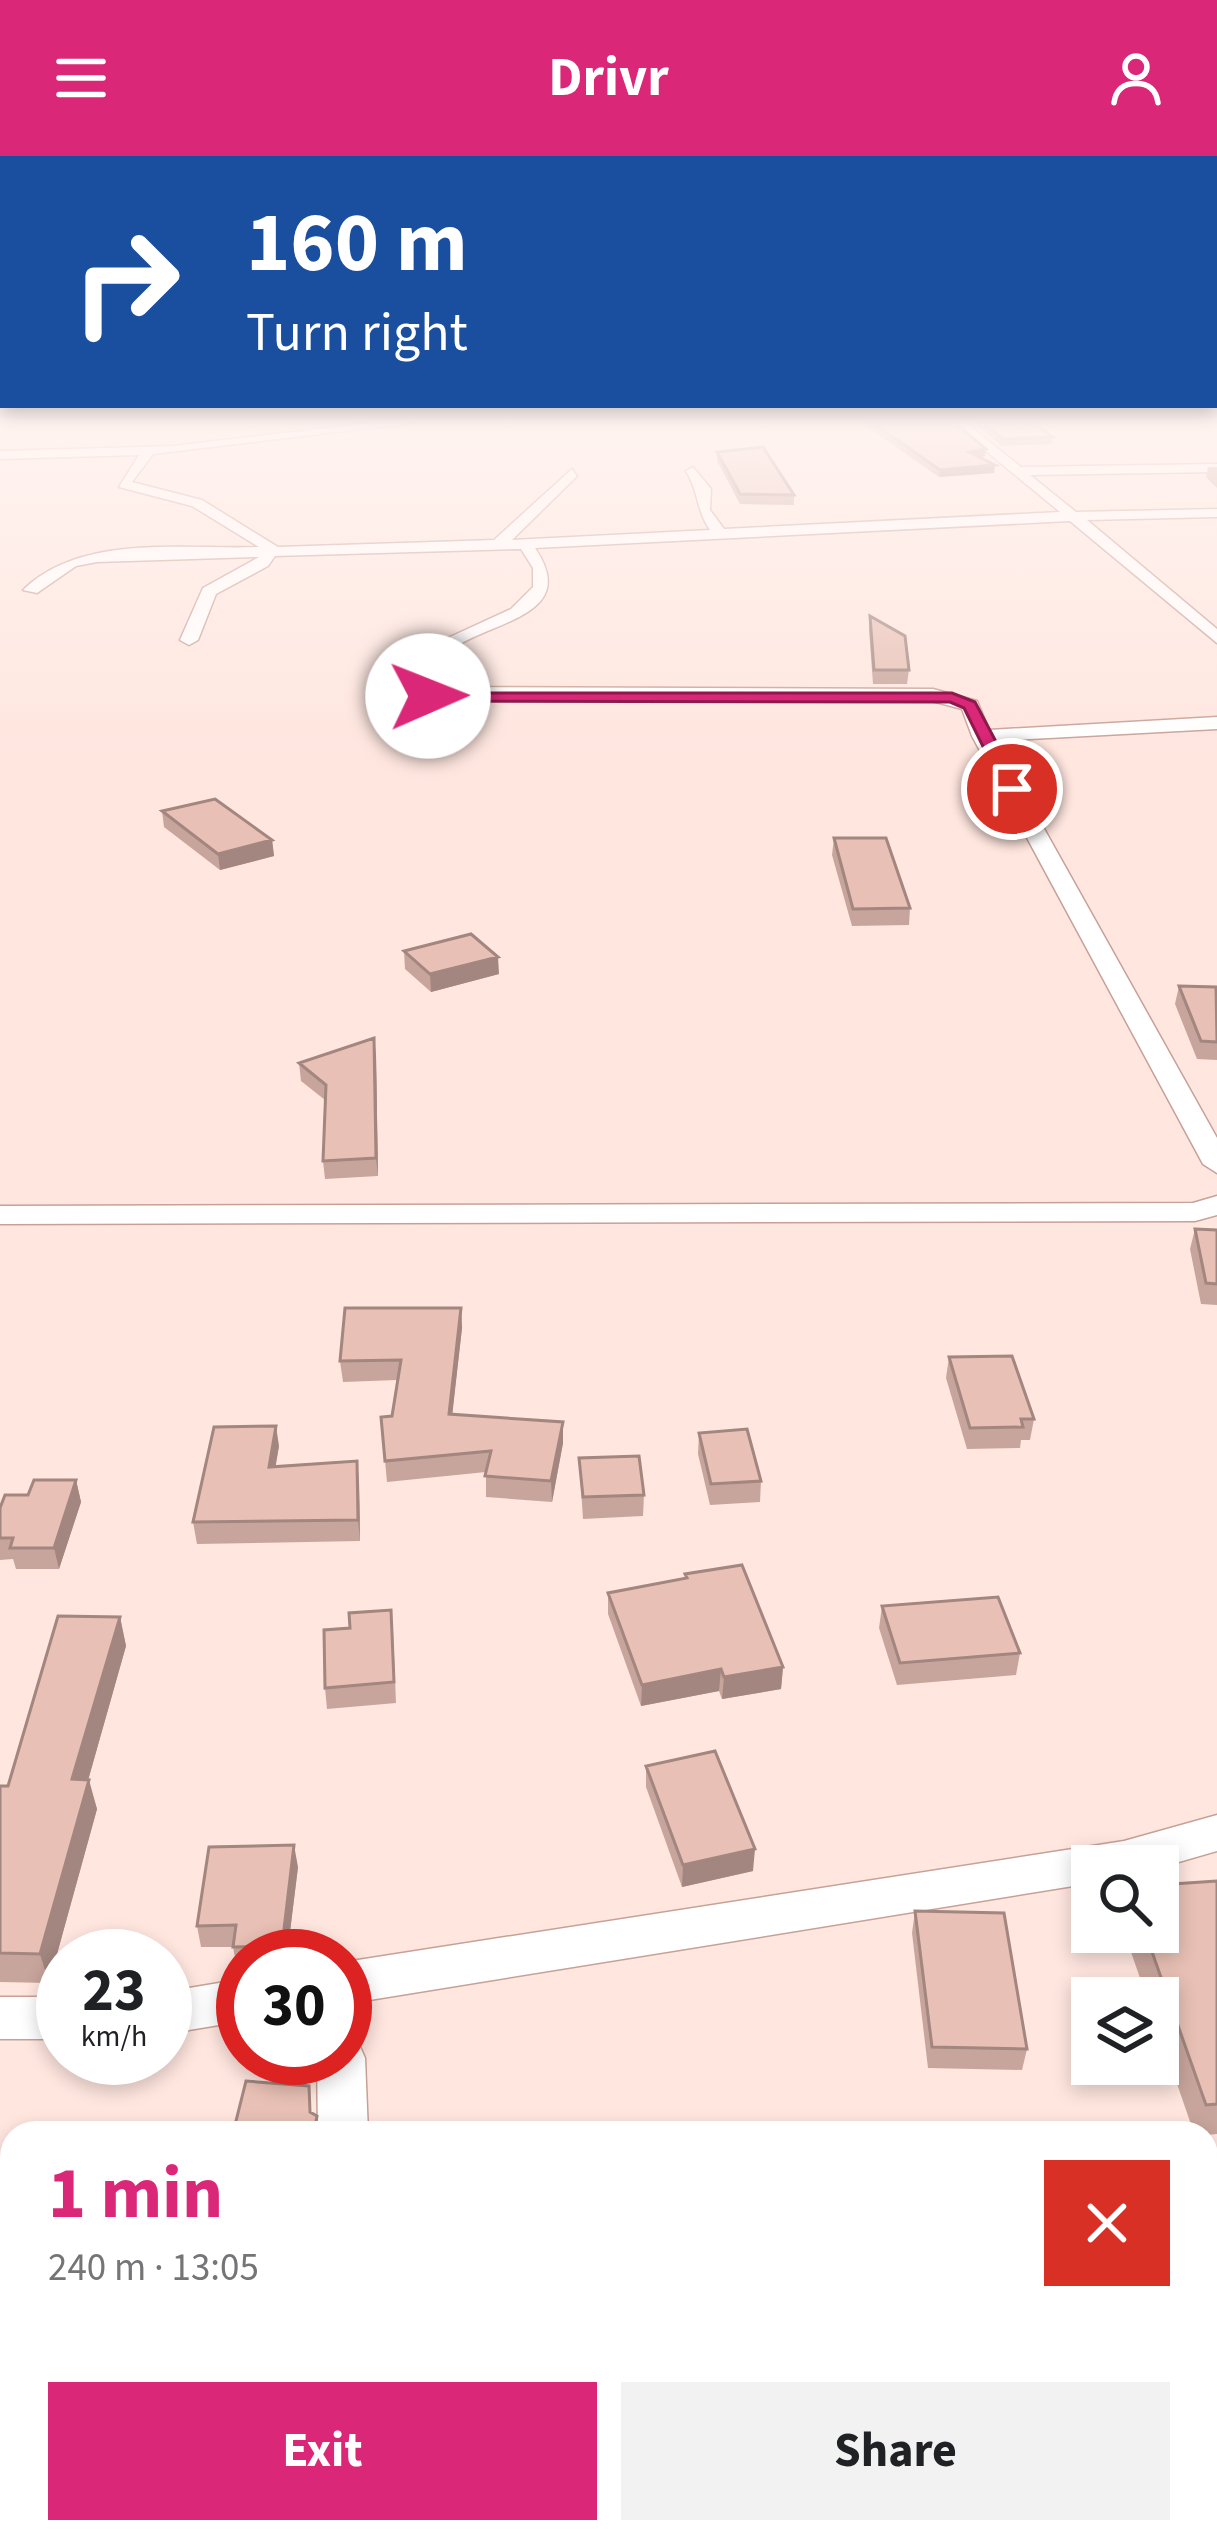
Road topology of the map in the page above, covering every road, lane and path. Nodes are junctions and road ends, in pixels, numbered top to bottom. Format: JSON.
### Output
{"nodes":[{"id":1,"x":248,"y":534,"type":"edge"},
{"id":2,"x":509,"y":534,"type":"edge"},
{"id":3,"x":695,"y":534,"type":"edge"},
{"id":4,"x":1095,"y":534,"type":"edge"},
{"id":5,"x":499,"y":544,"type":"junction"},
{"id":6,"x":525,"y":544,"type":"junction"},
{"id":7,"x":272,"y":549,"type":"junction"},
{"id":8,"x":31,"y":590,"type":"dead end"},
{"id":9,"x":1217,"y":638,"type":"edge"},
{"id":10,"x":189,"y":640,"type":"dead end"},
{"id":11,"x":1217,"y":723,"type":"edge"},
{"id":12,"x":982,"y":736,"type":"junction"},
{"id":13,"x":1217,"y":1164,"type":"edge"},
{"id":14,"x":1217,"y":1205,"type":"edge"},
{"id":15,"x":0,"y":1215,"type":"edge"},
{"id":16,"x":1217,"y":1832,"type":"edge"},
{"id":17,"x":372,"y":1979,"type":"edge"},
{"id":18,"x":0,"y":2018,"type":"edge"},
{"id":19,"x":36,"y":2018,"type":"edge"},
{"id":20,"x":342,"y":2085,"type":"edge"},
{"id":21,"x":343,"y":2121,"type":"edge"}],
"edges":[{"from":1,"to":7,"type":"street"},
{"from":2,"to":5,"type":"street"},
{"from":3,"to":6,"type":"street"},
{"from":4,"to":9,"type":"street"},
{"from":5,"to":6,"type":"street"},
{"from":5,"to":7,"type":"street"},
{"from":6,"to":12,"type":"street"},
{"from":7,"to":8,"type":"street"},
{"from":7,"to":10,"type":"street"},
{"from":11,"to":12,"type":"street"},
{"from":12,"to":13,"type":"street"},
{"from":14,"to":15,"type":"street"},
{"from":16,"to":17,"type":"street"},
{"from":18,"to":19,"type":"street"},
{"from":20,"to":21,"type":"street"}]}
